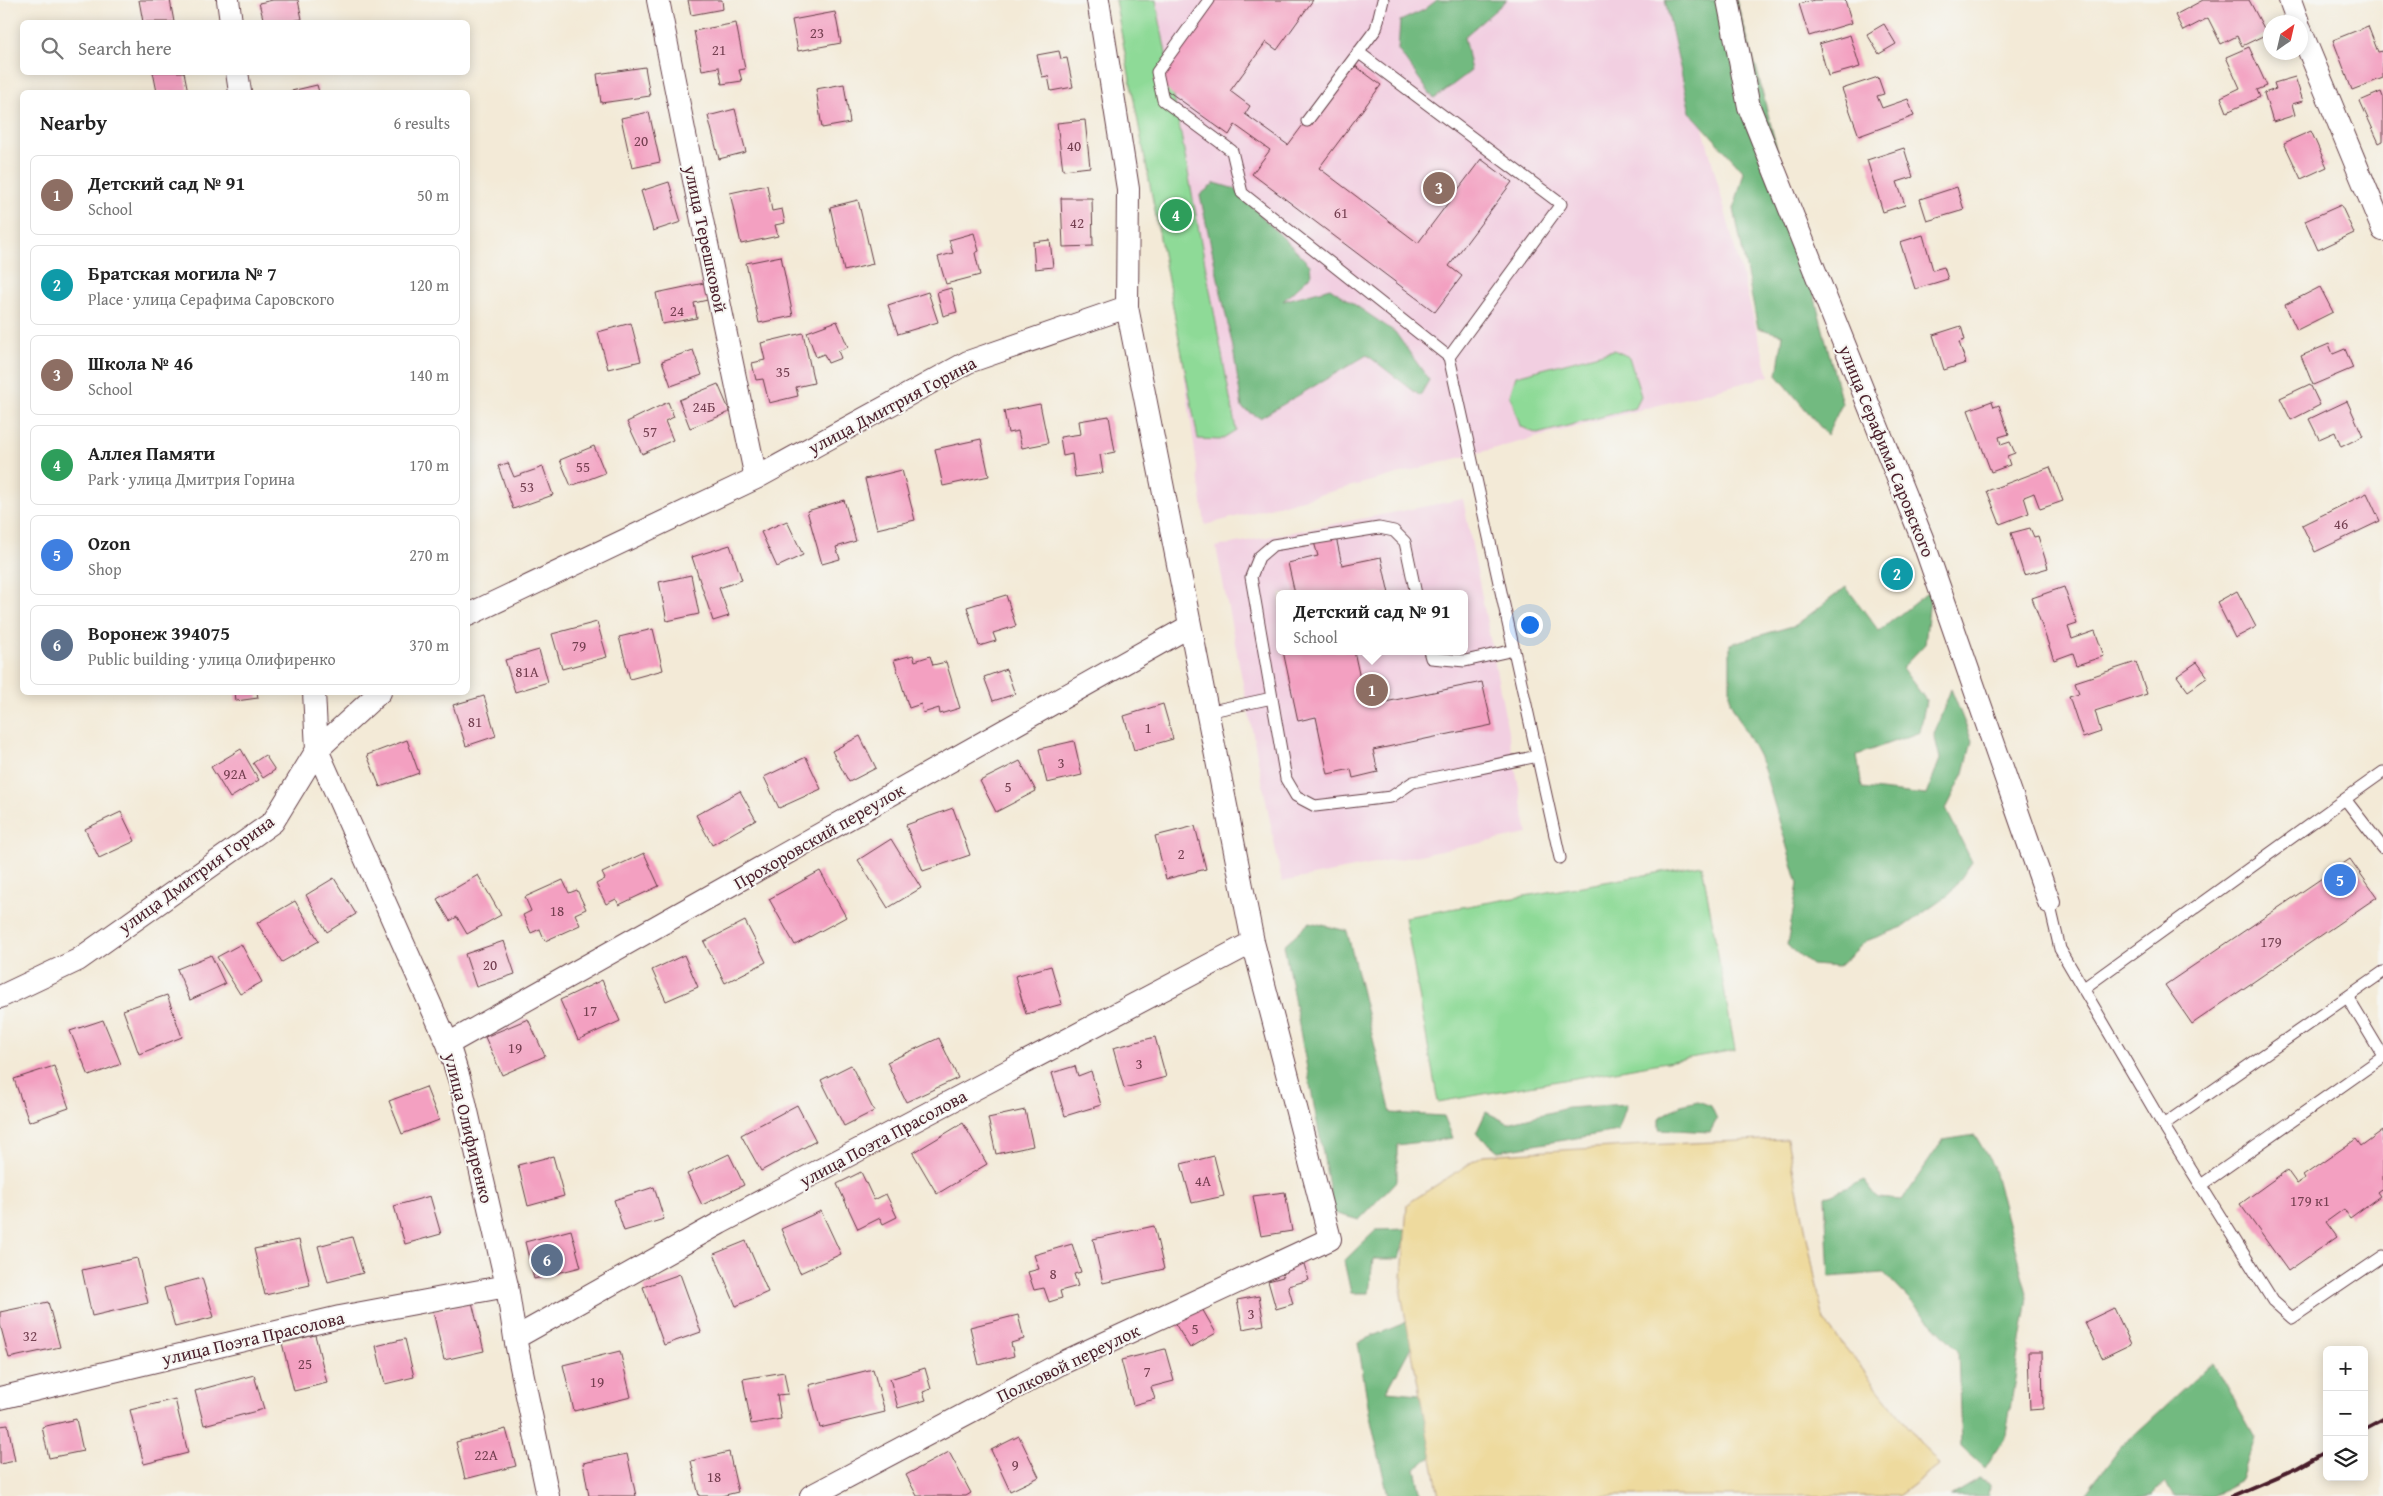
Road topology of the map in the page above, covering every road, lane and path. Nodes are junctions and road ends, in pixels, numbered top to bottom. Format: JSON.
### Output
{"nodes":[{"id":1,"x":228,"y":0,"type":"edge"},
{"id":2,"x":658,"y":0,"type":"edge"},
{"id":3,"x":1098,"y":0,"type":"edge"},
{"id":4,"x":1209,"y":0,"type":"edge"},
{"id":5,"x":1383,"y":0,"type":"edge"},
{"id":6,"x":1728,"y":0,"type":"edge"},
{"id":7,"x":2290,"y":0,"type":"edge"},
{"id":8,"x":2295,"y":15,"type":"edge"},
{"id":9,"x":231,"y":20,"type":"edge"},
{"id":10,"x":2308,"y":48,"type":"edge"},
{"id":11,"x":1358,"y":52,"type":"junction"},
{"id":12,"x":237,"y":75,"type":"edge"},
{"id":13,"x":240,"y":90,"type":"edge"},
{"id":14,"x":1307,"y":121,"type":"dead end"},
{"id":15,"x":2383,"y":230,"type":"edge"},
{"id":16,"x":1127,"y":307,"type":"junction"},
{"id":17,"x":1449,"y":356,"type":"junction"},
{"id":18,"x":756,"y":478,"type":"junction"},
{"id":19,"x":1415,"y":590,"type":"edge"},
{"id":20,"x":470,"y":614,"type":"edge"},
{"id":21,"x":1190,"y":626,"type":"junction"},
{"id":22,"x":1514,"y":650,"type":"junction"},
{"id":23,"x":1430,"y":655,"type":"edge"},
{"id":24,"x":314,"y":695,"type":"edge"},
{"id":25,"x":377,"y":695,"type":"edge"},
{"id":26,"x":1272,"y":698,"type":"junction"},
{"id":27,"x":1207,"y":712,"type":"junction"},
{"id":28,"x":318,"y":750,"type":"junction"},
{"id":29,"x":1538,"y":756,"type":"junction"},
{"id":30,"x":2383,"y":772,"type":"edge"},
{"id":31,"x":2345,"y":799,"type":"junction"},
{"id":32,"x":2383,"y":848,"type":"edge"},
{"id":33,"x":1560,"y":858,"type":"dead end"},
{"id":34,"x":2048,"y":902,"type":"joint"},
{"id":35,"x":1253,"y":942,"type":"junction"},
{"id":36,"x":2383,"y":972,"type":"edge"},
{"id":37,"x":2084,"y":988,"type":"junction"},
{"id":38,"x":0,"y":997,"type":"edge"},
{"id":39,"x":2348,"y":998,"type":"junction"},
{"id":40,"x":448,"y":1044,"type":"junction"},
{"id":41,"x":2383,"y":1056,"type":"edge"},
{"id":42,"x":2163,"y":1125,"type":"junction"},
{"id":43,"x":2201,"y":1184,"type":"junction"},
{"id":44,"x":2383,"y":1256,"type":"edge"},
{"id":45,"x":508,"y":1286,"type":"junction"},
{"id":46,"x":514,"y":1338,"type":"junction"},
{"id":47,"x":0,"y":1398,"type":"edge"},
{"id":48,"x":548,"y":1496,"type":"edge"},
{"id":49,"x":811,"y":1496,"type":"edge"}],
"edges":[{"from":1,"to":9,"type":"street"},
{"from":2,"to":18,"type":"street","name":"улица Терешковой"},
{"from":3,"to":16,"type":"street"},
{"from":4,"to":17,"type":"lane"},
{"from":5,"to":11,"type":"lane"},
{"from":6,"to":34,"type":"street","name":"улица Серафима Саровского"},
{"from":7,"to":8,"type":"street"},
{"from":10,"to":15,"type":"street"},
{"from":11,"to":14,"type":"lane"},
{"from":11,"to":17,"type":"lane"},
{"from":12,"to":13,"type":"street"},
{"from":16,"to":18,"type":"street","name":"улица Дмитрия Горина"},
{"from":16,"to":21,"type":"street"},
{"from":17,"to":22,"type":"lane"},
{"from":18,"to":20,"type":"street","name":"улица Дмитрия Горина"},
{"from":19,"to":26,"type":"lane"},
{"from":21,"to":27,"type":"street"},
{"from":21,"to":40,"type":"street","name":"Прохоровский переулок"},
{"from":22,"to":23,"type":"lane"},
{"from":22,"to":29,"type":"lane"},
{"from":24,"to":28,"type":"street","name":"улица Олифиренко"},
{"from":25,"to":28,"type":"street","name":"улица Дмитрия Горина"},
{"from":26,"to":27,"type":"lane"},
{"from":26,"to":29,"type":"lane"},
{"from":27,"to":35,"type":"street"},
{"from":28,"to":38,"type":"street","name":"улица Дмитрия Горина"},
{"from":28,"to":40,"type":"street","name":"улица Олифиренко"},
{"from":29,"to":33,"type":"lane"},
{"from":30,"to":31,"type":"lane"},
{"from":31,"to":32,"type":"lane"},
{"from":31,"to":37,"type":"lane"},
{"from":34,"to":37,"type":"lane"},
{"from":35,"to":46,"type":"street","name":"улица Поэта Прасолова"},
{"from":35,"to":49,"type":"street","name":"Полковой переулок"},
{"from":36,"to":39,"type":"lane"},
{"from":37,"to":42,"type":"lane"},
{"from":39,"to":41,"type":"lane"},
{"from":39,"to":42,"type":"lane"},
{"from":40,"to":45,"type":"street","name":"улица Олифиренко"},
{"from":41,"to":43,"type":"lane"},
{"from":42,"to":43,"type":"lane"},
{"from":43,"to":44,"type":"lane"},
{"from":45,"to":46,"type":"street","name":"улица Олифиренко"},
{"from":45,"to":47,"type":"street","name":"улица Поэта Прасолова"},
{"from":46,"to":48,"type":"street","name":"улица Олифиренко"}]}
